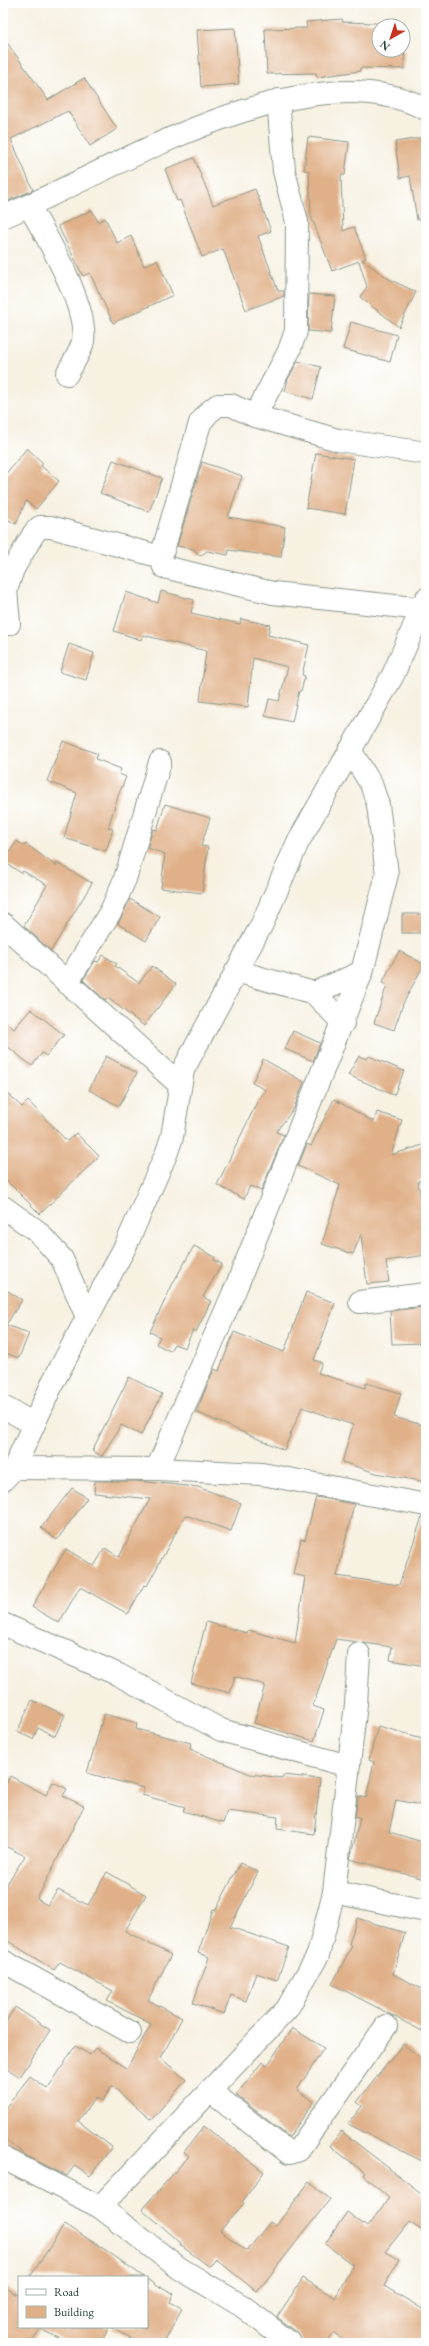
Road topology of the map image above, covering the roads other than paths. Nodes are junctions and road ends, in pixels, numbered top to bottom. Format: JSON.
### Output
{"nodes":[{"id":1,"x":278,"y":100,"type":"junction"},
{"id":2,"x":426,"y":109,"type":"edge"},
{"id":3,"x":29,"y":206,"type":"junction"},
{"id":4,"x":3,"y":217,"type":"edge"},
{"id":5,"x":67,"y":374,"type":"dead end"},
{"id":6,"x":255,"y":416,"type":"junction"},
{"id":7,"x":426,"y":453,"type":"edge"},
{"id":8,"x":161,"y":557,"type":"junction"},
{"id":9,"x":5,"y":593,"type":"edge"},
{"id":10,"x":424,"y":604,"type":"edge"},
{"id":11,"x":9,"y":624,"type":"dead end"},
{"id":12,"x":350,"y":750,"type":"junction"},
{"id":13,"x":160,"y":762,"type":"dead end"},
{"id":14,"x":3,"y":924,"type":"edge"},
{"id":15,"x":236,"y":971,"type":"junction"},
{"id":16,"x":362,"y":972,"type":"junction"},
{"id":17,"x":67,"y":983,"type":"junction"},
{"id":18,"x":314,"y":993,"type":"junction"},
{"id":19,"x":343,"y":1022,"type":"junction"},
{"id":20,"x":191,"y":1055,"type":"junction"},
{"id":21,"x":157,"y":1066,"type":"junction"},
{"id":22,"x":180,"y":1085,"type":"junction"},
{"id":23,"x":3,"y":1207,"type":"edge"},
{"id":24,"x":426,"y":1294,"type":"edge"},
{"id":25,"x":360,"y":1302,"type":"dead end"},
{"id":26,"x":87,"y":1317,"type":"junction"},
{"id":27,"x":3,"y":1407,"type":"edge"},
{"id":28,"x":34,"y":1424,"type":"junction"},
{"id":29,"x":157,"y":1469,"type":"junction"},
{"id":30,"x":8,"y":1474,"type":"edge"},
{"id":31,"x":426,"y":1505,"type":"edge"},
{"id":32,"x":3,"y":1624,"type":"edge"},
{"id":33,"x":359,"y":1654,"type":"dead end"},
{"id":34,"x":348,"y":1766,"type":"junction"},
{"id":35,"x":334,"y":1892,"type":"junction"},
{"id":36,"x":426,"y":1911,"type":"edge"},
{"id":37,"x":3,"y":1961,"type":"edge"},
{"id":38,"x":386,"y":2026,"type":"dead end"},
{"id":39,"x":130,"y":2032,"type":"dead end"},
{"id":40,"x":210,"y":2090,"type":"junction"},
{"id":41,"x":3,"y":2158,"type":"edge"},
{"id":42,"x":100,"y":2207,"type":"junction"},
{"id":43,"x":290,"y":2343,"type":"edge"}],
"edges":[{"from":1,"to":2,"type":"street"},
{"from":1,"to":3,"type":"street"},
{"from":1,"to":6,"type":"street"},
{"from":3,"to":4,"type":"street"},
{"from":3,"to":5,"type":"street"},
{"from":6,"to":7,"type":"street"},
{"from":6,"to":8,"type":"street"},
{"from":8,"to":9,"type":"street"},
{"from":8,"to":10,"type":"street"},
{"from":9,"to":11,"type":"street"},
{"from":10,"to":12,"type":"street"},
{"from":12,"to":15,"type":"street"},
{"from":12,"to":16,"type":"street"},
{"from":13,"to":17,"type":"street"},
{"from":14,"to":17,"type":"street"},
{"from":15,"to":18,"type":"street"},
{"from":15,"to":20,"type":"street"},
{"from":16,"to":18,"type":"street"},
{"from":16,"to":19,"type":"street"},
{"from":17,"to":21,"type":"street"},
{"from":18,"to":19,"type":"street"},
{"from":19,"to":29,"type":"street"},
{"from":20,"to":21,"type":"street"},
{"from":20,"to":22,"type":"street"},
{"from":21,"to":22,"type":"street"},
{"from":22,"to":26,"type":"street"},
{"from":23,"to":26,"type":"street"},
{"from":24,"to":25,"type":"street"},
{"from":26,"to":28,"type":"street"},
{"from":27,"to":28,"type":"street"},
{"from":28,"to":30,"type":"street"},
{"from":29,"to":30,"type":"street"},
{"from":29,"to":31,"type":"street"},
{"from":32,"to":34,"type":"street"},
{"from":33,"to":34,"type":"street"},
{"from":34,"to":35,"type":"street"},
{"from":35,"to":36,"type":"street"},
{"from":35,"to":40,"type":"street"},
{"from":37,"to":39,"type":"street"},
{"from":38,"to":40,"type":"street"},
{"from":40,"to":42,"type":"street"},
{"from":41,"to":42,"type":"street"},
{"from":42,"to":43,"type":"street"}]}
